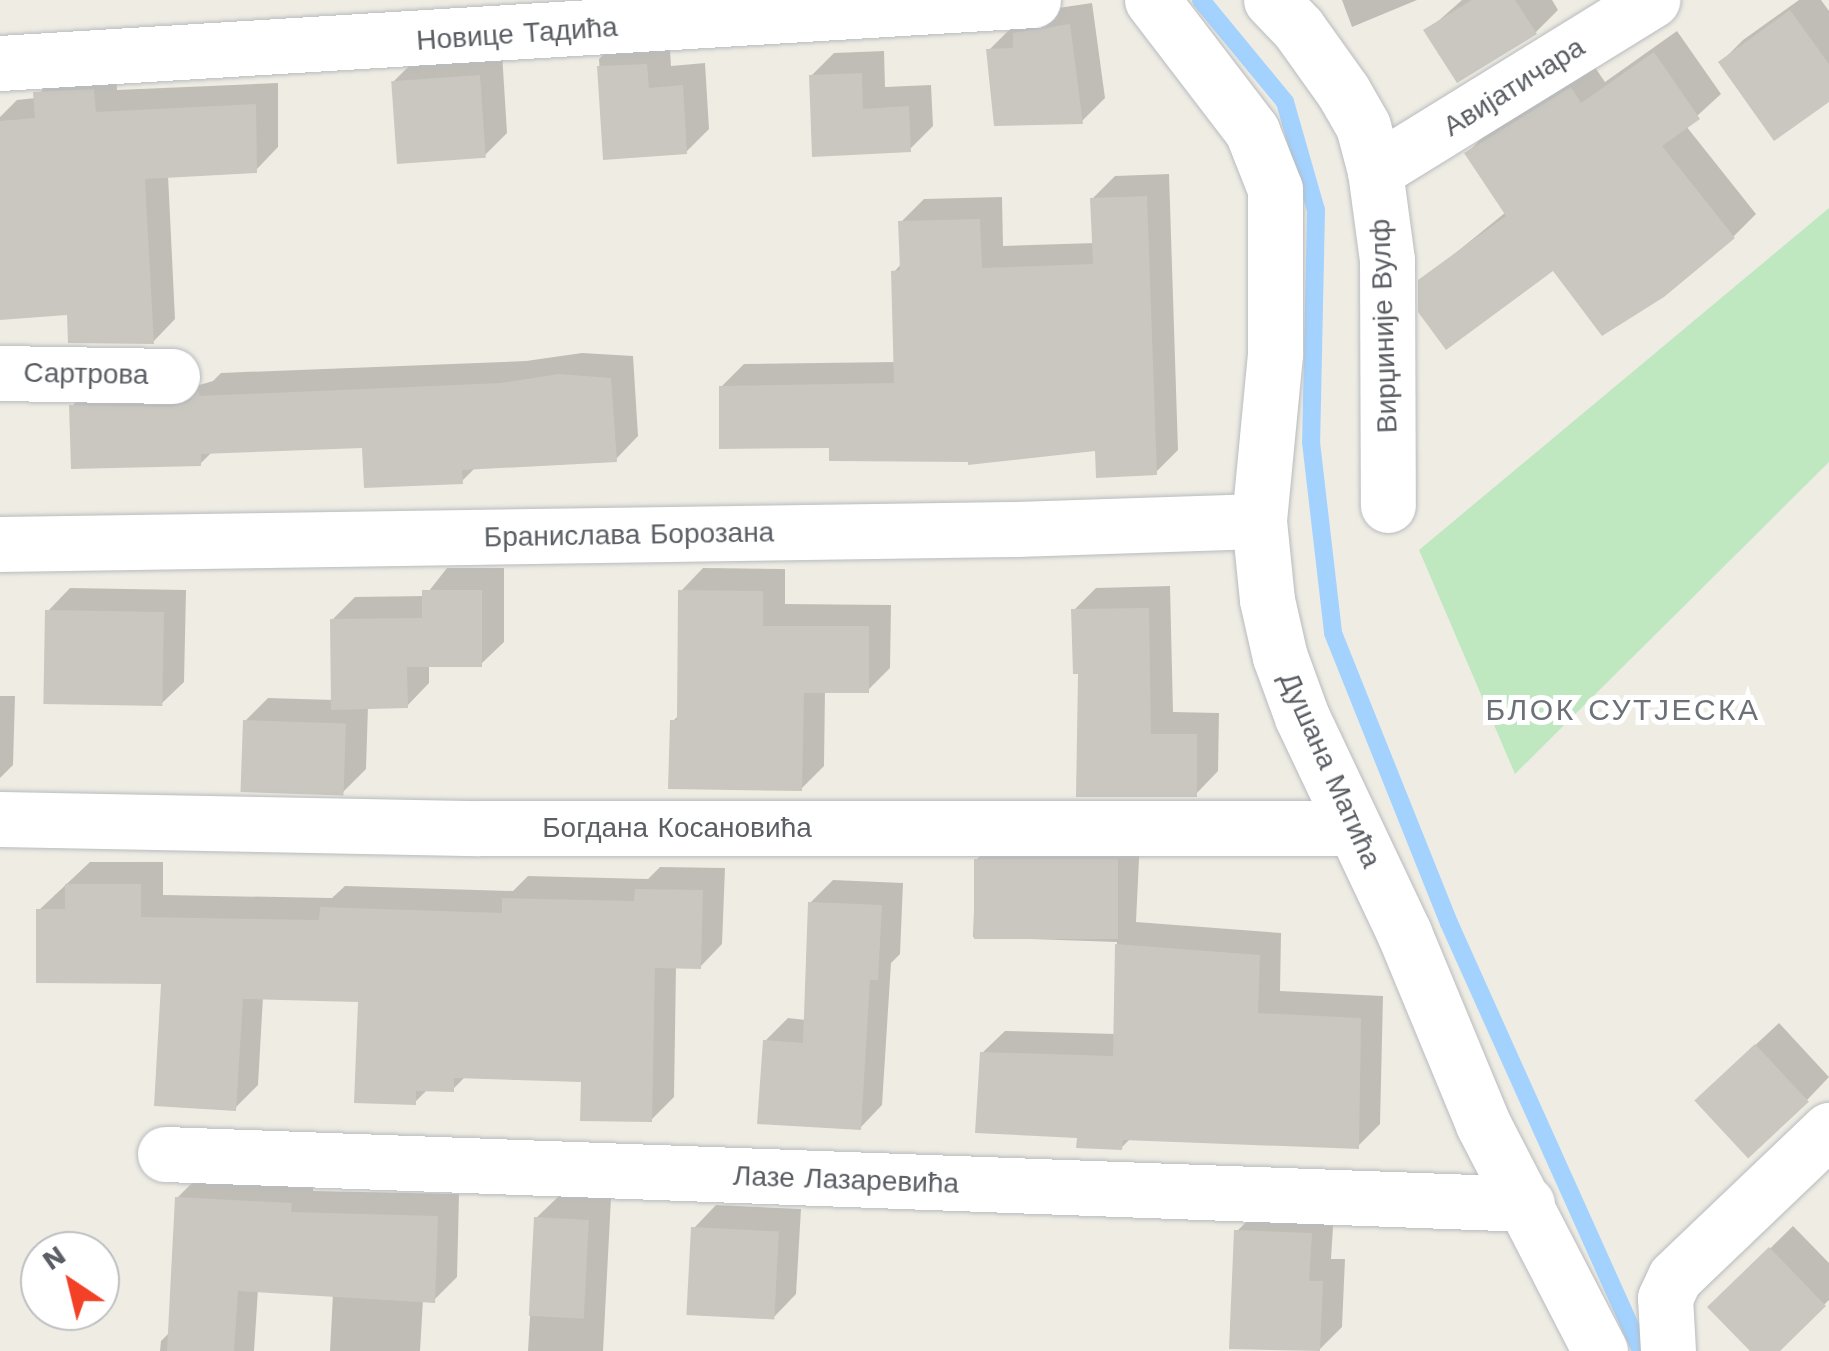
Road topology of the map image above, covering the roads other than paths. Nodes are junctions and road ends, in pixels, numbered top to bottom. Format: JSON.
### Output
{"nodes":[{"id":1,"x":1034,"y":0,"type":"edge"},
{"id":2,"x":1152,"y":0,"type":"edge"},
{"id":3,"x":1271,"y":0,"type":"edge"},
{"id":4,"x":1652,"y":0,"type":"edge"},
{"id":5,"x":0,"y":64,"type":"edge"},
{"id":6,"x":1374,"y":171,"type":"junction"},
{"id":7,"x":0,"y":373,"type":"edge"},
{"id":8,"x":172,"y":376,"type":"dead end"},
{"id":9,"x":1388,"y":505,"type":"dead end"},
{"id":10,"x":1259,"y":522,"type":"junction"},
{"id":11,"x":0,"y":544,"type":"edge"},
{"id":12,"x":0,"y":819,"type":"edge"},
{"id":13,"x":1354,"y":828,"type":"junction"},
{"id":14,"x":1829,"y":1130,"type":"edge"},
{"id":15,"x":165,"y":1154,"type":"dead end"},
{"id":16,"x":1528,"y":1204,"type":"junction"},
{"id":17,"x":1600,"y":1351,"type":"edge"},
{"id":18,"x":1668,"y":1351,"type":"edge"}],
"edges":[{"from":1,"to":5,"type":"street","name":"Новице Тадића"},
{"from":2,"to":10,"type":"street","name":"Душана Матића"},
{"from":3,"to":6,"type":"street","name":"Вирџиније Вулф"},
{"from":4,"to":6,"type":"street","name":"Авијатичара"},
{"from":6,"to":9,"type":"street","name":"Вирџиније Вулф"},
{"from":7,"to":8,"type":"street","name":"Сартрова"},
{"from":10,"to":11,"type":"street","name":"Бранислава Борозана"},
{"from":10,"to":13,"type":"street","name":"Душана Матића"},
{"from":12,"to":13,"type":"street","name":"Богдана Косановића"},
{"from":13,"to":16,"type":"street","name":"Душана Матића"},
{"from":14,"to":18,"type":"street"},
{"from":15,"to":16,"type":"street","name":"Лазе Лазаревића"},
{"from":16,"to":17,"type":"street","name":"Душана Матића"}]}
